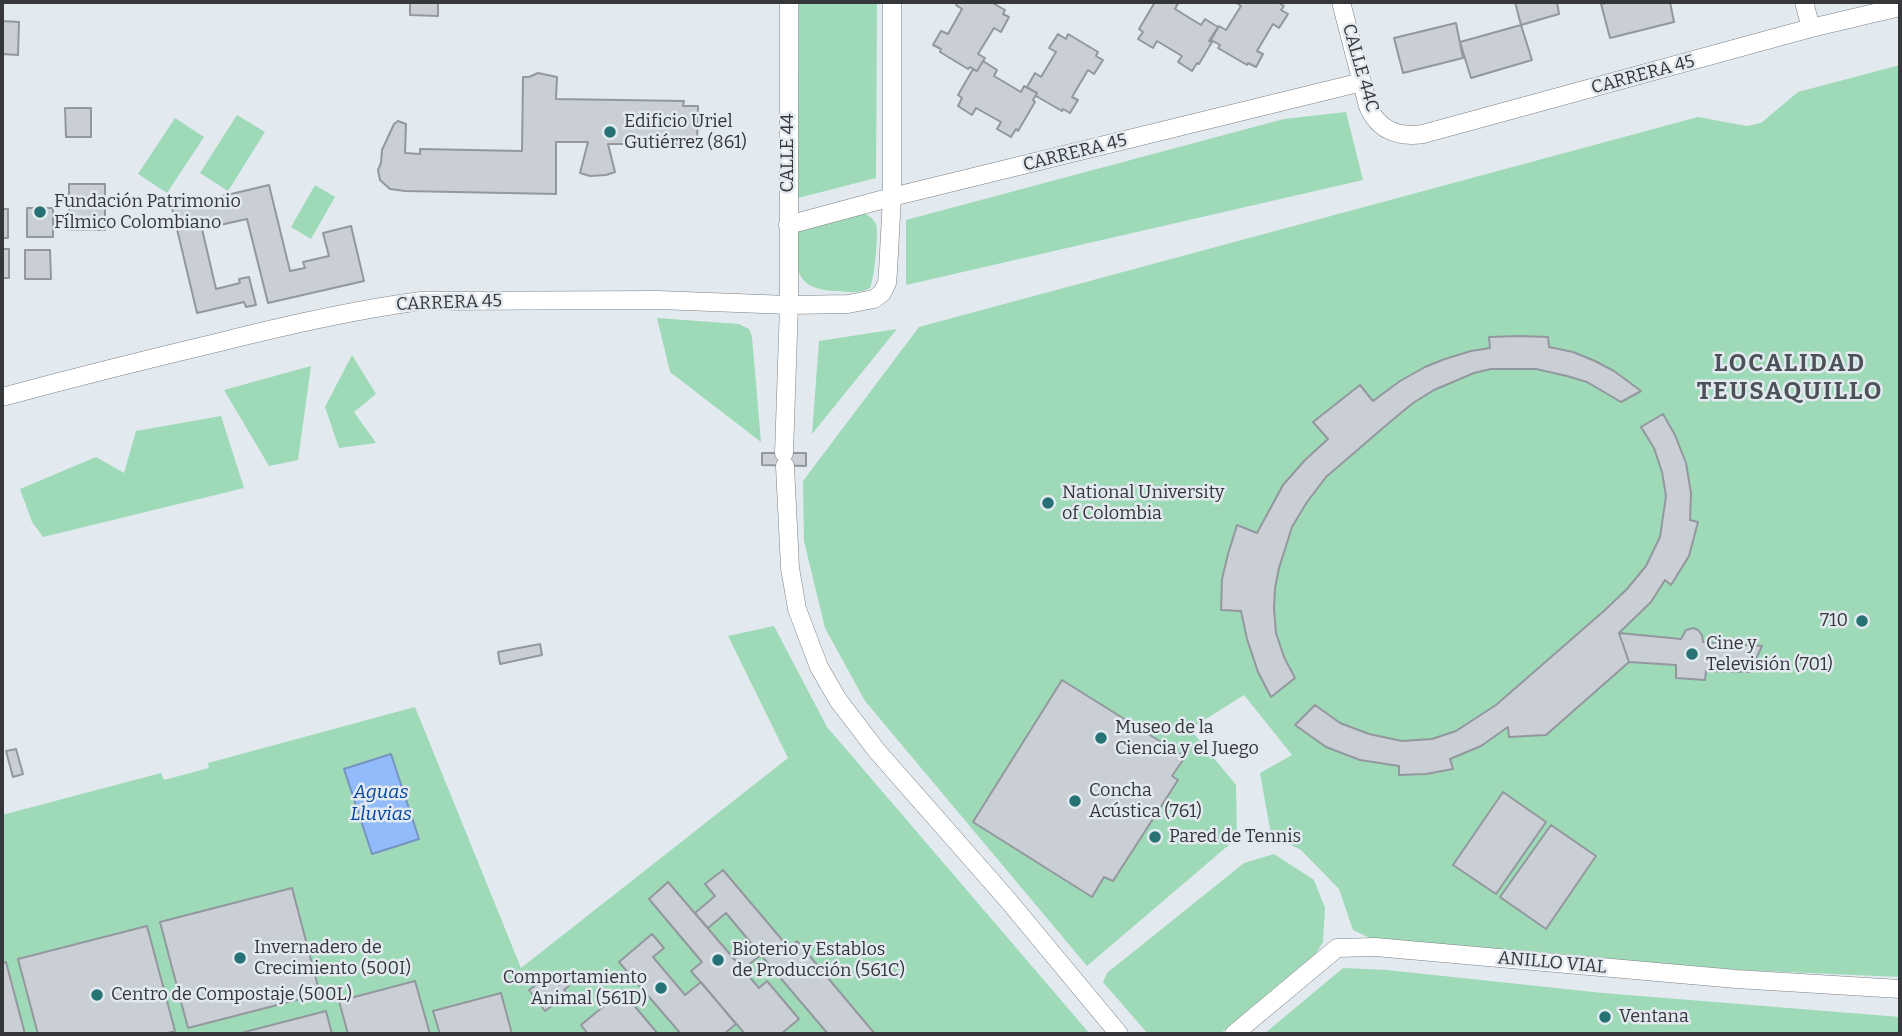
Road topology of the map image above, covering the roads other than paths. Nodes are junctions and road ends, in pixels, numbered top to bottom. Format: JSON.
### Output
{"nodes":[{"id":1,"x":789,"y":2,"type":"edge"},
{"id":2,"x":891,"y":2,"type":"edge"},
{"id":3,"x":1341,"y":2,"type":"edge"},
{"id":4,"x":1804,"y":2,"type":"edge"},
{"id":5,"x":1900,"y":6,"type":"edge"},
{"id":6,"x":1811,"y":29,"type":"junction"},
{"id":7,"x":1362,"y":82,"type":"junction"},
{"id":8,"x":1387,"y":130,"type":"joint"},
{"id":9,"x":892,"y":197,"type":"junction"},
{"id":10,"x":788,"y":225,"type":"junction"},
{"id":11,"x":789,"y":305,"type":"junction"},
{"id":12,"x":2,"y":397,"type":"edge"},
{"id":13,"x":1900,"y":989,"type":"edge"},
{"id":14,"x":1119,"y":1034,"type":"edge"},
{"id":15,"x":1234,"y":1034,"type":"edge"}],
"edges":[{"from":1,"to":10,"type":"street","name":"CALLE 44"},
{"from":2,"to":9,"type":"street"},
{"from":3,"to":7,"type":"street","name":"CALLE 44C"},
{"from":4,"to":6,"type":"street"},
{"from":5,"to":6,"type":"street","name":"CARRERA 45"},
{"from":6,"to":8,"type":"street","name":"CARRERA 45"},
{"from":7,"to":8,"type":"street","name":"CALLE 44C"},
{"from":7,"to":9,"type":"street","name":"CARRERA 45"},
{"from":9,"to":10,"type":"street","name":"CARRERA 45"},
{"from":9,"to":11,"type":"street","name":"CARRERA 45"},
{"from":10,"to":11,"type":"street","name":"CALLE 44"},
{"from":11,"to":12,"type":"street","name":"CARRERA 45"},
{"from":11,"to":14,"type":"street","name":"CALLE 44"},
{"from":13,"to":15,"type":"street","name":"ANILLO VIAL"}]}
